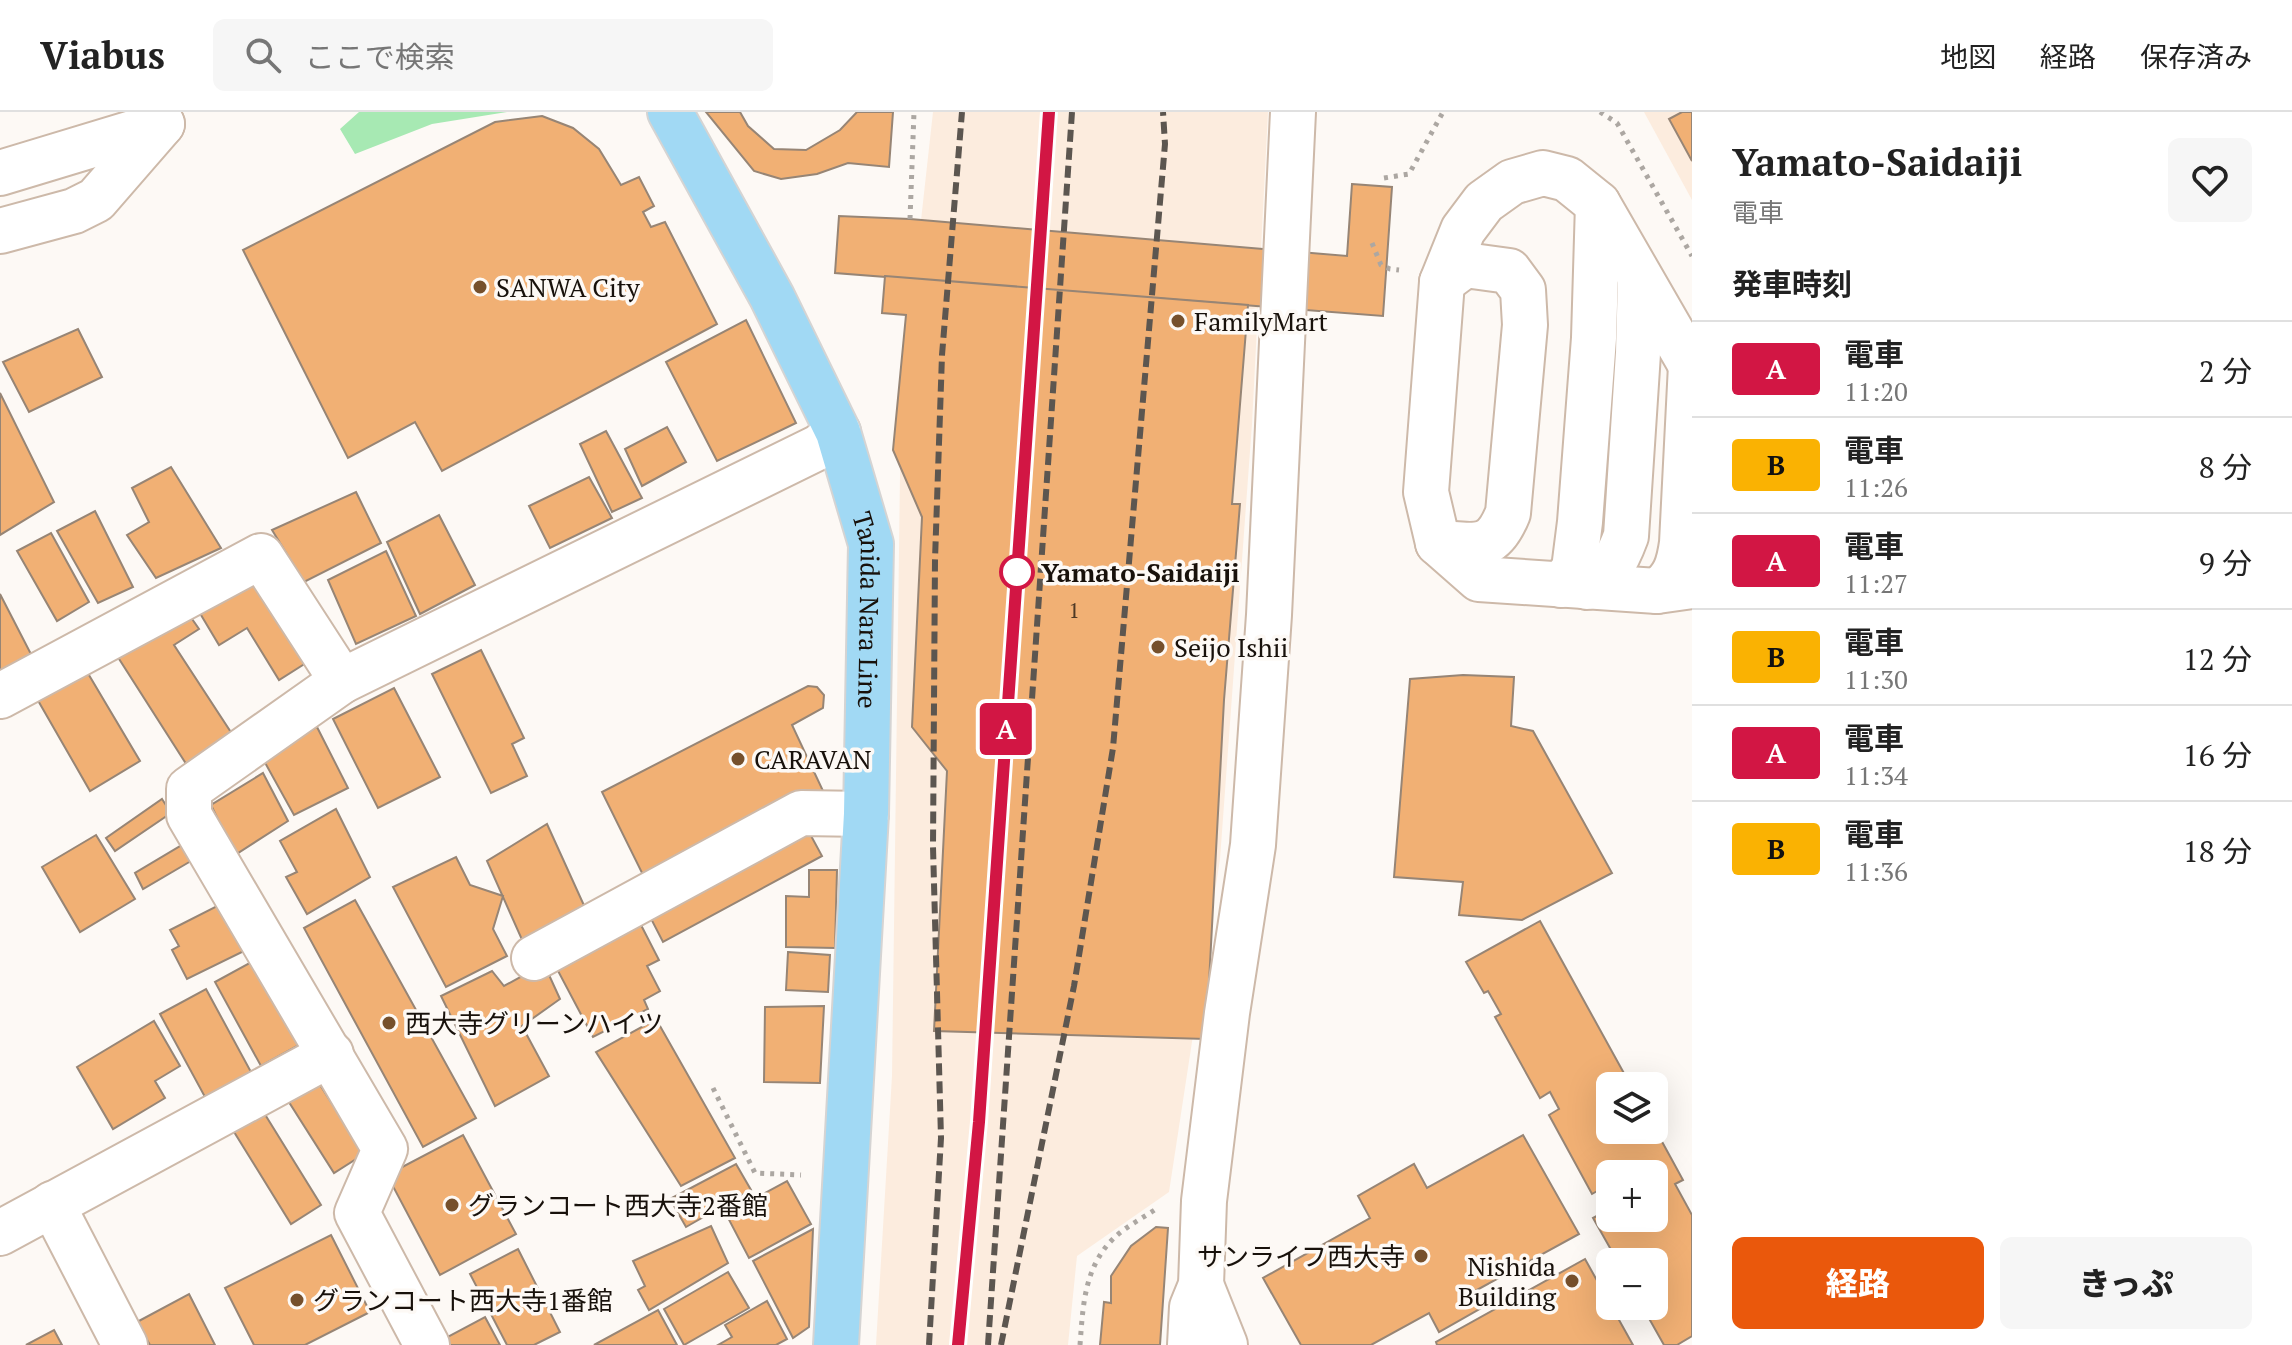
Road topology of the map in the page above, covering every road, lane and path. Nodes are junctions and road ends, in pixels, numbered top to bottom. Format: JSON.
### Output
{"nodes":[{"id":1,"x":670,"y":112,"type":"edge"},
{"id":2,"x":914,"y":112,"type":"edge"},
{"id":3,"x":1293,"y":112,"type":"edge"},
{"id":4,"x":1443,"y":112,"type":"edge"},
{"id":5,"x":1600,"y":112,"type":"edge"},
{"id":6,"x":172,"y":118,"type":"edge"},
{"id":7,"x":0,"y":173,"type":"edge"},
{"id":8,"x":1384,"y":178,"type":"dead end"},
{"id":9,"x":1598,"y":204,"type":"junction"},
{"id":10,"x":910,"y":219,"type":"dead end"},
{"id":11,"x":0,"y":231,"type":"edge"},
{"id":12,"x":1372,"y":243,"type":"dead end"},
{"id":13,"x":1692,"y":256,"type":"edge"},
{"id":14,"x":1422,"y":276,"type":"junction"},
{"id":15,"x":1640,"y":278,"type":"junction"},
{"id":16,"x":1691,"y":366,"type":"edge"},
{"id":17,"x":838,"y":432,"type":"junction"},
{"id":18,"x":1438,"y":543,"type":"junction"},
{"id":19,"x":1574,"y":586,"type":"junction"},
{"id":20,"x":1674,"y":589,"type":"edge"},
{"id":21,"x":342,"y":681,"type":"junction"},
{"id":22,"x":0,"y":696,"type":"edge"},
{"id":23,"x":866,"y":814,"type":"junction"},
{"id":24,"x":534,"y":958,"type":"dead end"},
{"id":25,"x":331,"y":1054,"type":"junction"},
{"id":26,"x":713,"y":1088,"type":"dead end"},
{"id":27,"x":846,"y":1177,"type":"junction"},
{"id":28,"x":52,"y":1204,"type":"junction"},
{"id":29,"x":1163,"y":1205,"type":"dead end"},
{"id":30,"x":0,"y":1233,"type":"edge"},
{"id":31,"x":1201,"y":1285,"type":"junction"},
{"id":32,"x":125,"y":1345,"type":"edge"},
{"id":33,"x":427,"y":1345,"type":"edge"},
{"id":34,"x":836,"y":1345,"type":"edge"},
{"id":35,"x":1080,"y":1345,"type":"edge"},
{"id":36,"x":1190,"y":1345,"type":"edge"},
{"id":37,"x":1225,"y":1345,"type":"edge"}],
"edges":[{"from":1,"to":17,"type":"main road","name":"Tanida Nara Line"},
{"from":2,"to":10,"type":"path"},
{"from":3,"to":31,"type":"street"},
{"from":4,"to":8,"type":"path"},
{"from":5,"to":13,"type":"path"},
{"from":6,"to":7,"type":"street"},
{"from":6,"to":11,"type":"street"},
{"from":9,"to":14,"type":"street"},
{"from":9,"to":15,"type":"street"},
{"from":9,"to":19,"type":"street"},
{"from":12,"to":14,"type":"path"},
{"from":14,"to":18,"type":"street"},
{"from":14,"to":18,"type":"street"},
{"from":15,"to":16,"type":"street"},
{"from":15,"to":19,"type":"street"},
{"from":16,"to":20,"type":"street"},
{"from":17,"to":21,"type":"street"},
{"from":17,"to":23,"type":"main road","name":"Tanida Nara Line"},
{"from":18,"to":19,"type":"street"},
{"from":19,"to":20,"type":"street"},
{"from":21,"to":22,"type":"street"},
{"from":21,"to":25,"type":"street"},
{"from":23,"to":24,"type":"street"},
{"from":23,"to":27,"type":"main road","name":"Tanida Nara Line"},
{"from":25,"to":28,"type":"street"},
{"from":25,"to":33,"type":"street"},
{"from":26,"to":27,"type":"path"},
{"from":27,"to":34,"type":"main road","name":"Tanida Nara Line"},
{"from":28,"to":30,"type":"street"},
{"from":28,"to":32,"type":"street"},
{"from":29,"to":35,"type":"path"},
{"from":31,"to":36,"type":"street"},
{"from":31,"to":37,"type":"street"}]}
